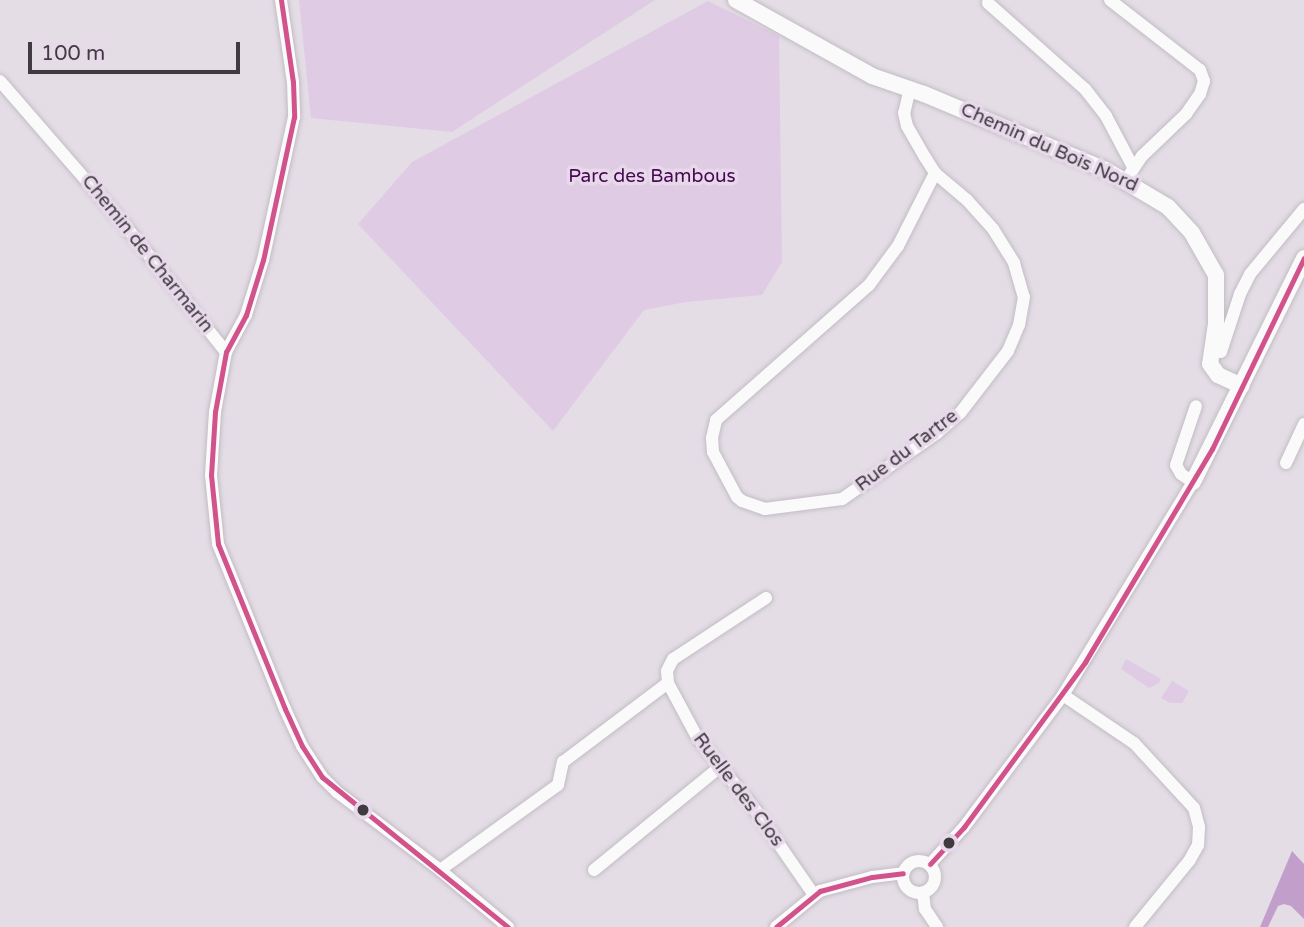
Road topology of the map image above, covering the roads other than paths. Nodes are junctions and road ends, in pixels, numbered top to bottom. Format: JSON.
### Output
{"nodes":[{"id":1,"x":281,"y":0,"type":"edge"},
{"id":2,"x":736,"y":0,"type":"edge"},
{"id":3,"x":1110,"y":0,"type":"edge"},
{"id":4,"x":988,"y":3,"type":"dead end"},
{"id":5,"x":0,"y":81,"type":"edge"},
{"id":6,"x":910,"y":88,"type":"junction"},
{"id":7,"x":935,"y":173,"type":"junction"},
{"id":8,"x":1129,"y":173,"type":"junction"},
{"id":9,"x":1304,"y":209,"type":"edge"},
{"id":10,"x":1304,"y":258,"type":"edge"},
{"id":11,"x":1300,"y":278,"type":"edge"},
{"id":12,"x":226,"y":352,"type":"junction"},
{"id":13,"x":1221,"y":352,"type":"dead end"},
{"id":14,"x":1242,"y":386,"type":"junction"},
{"id":15,"x":1196,"y":406,"type":"dead end"},
{"id":16,"x":1304,"y":424,"type":"edge"},
{"id":17,"x":1286,"y":463,"type":"dead end"},
{"id":18,"x":1193,"y":482,"type":"junction"},
{"id":19,"x":766,"y":598,"type":"dead end"},
{"id":20,"x":668,"y":682,"type":"junction"},
{"id":21,"x":1063,"y":695,"type":"junction"},
{"id":22,"x":721,"y":765,"type":"junction"},
{"id":23,"x":930,"y":864,"type":"junction"},
{"id":24,"x":440,"y":870,"type":"junction"},
{"id":25,"x":594,"y":870,"type":"dead end"},
{"id":26,"x":903,"y":873,"type":"junction"},
{"id":27,"x":923,"y":893,"type":"junction"},
{"id":28,"x":814,"y":895,"type":"junction"},
{"id":29,"x":508,"y":927,"type":"edge"},
{"id":30,"x":776,"y":927,"type":"edge"},
{"id":31,"x":937,"y":927,"type":"edge"},
{"id":32,"x":1136,"y":927,"type":"edge"}],
"edges":[{"from":1,"to":12,"type":"street"},
{"from":2,"to":6,"type":"street","name":"Chemin du Bois Nord"},
{"from":3,"to":8,"type":"street"},
{"from":4,"to":8,"type":"street"},
{"from":5,"to":12,"type":"street","name":"Chemin de Charmarin"},
{"from":6,"to":7,"type":"street","name":"Rue du Tartre"},
{"from":6,"to":8,"type":"street","name":"Chemin du Bois Nord"},
{"from":7,"to":7,"type":"street","name":"Rue du Tartre"},
{"from":8,"to":14,"type":"street","name":"Chemin du Bois Nord"},
{"from":9,"to":13,"type":"street"},
{"from":10,"to":11,"type":"street"},
{"from":11,"to":14,"type":"street"},
{"from":12,"to":24,"type":"street","name":"Chemin de Charmarin"},
{"from":14,"to":18,"type":"street"},
{"from":15,"to":18,"type":"street"},
{"from":16,"to":17,"type":"street"},
{"from":18,"to":21,"type":"street"},
{"from":19,"to":20,"type":"street"},
{"from":20,"to":22,"type":"street","name":"Ruelle des Clos"},
{"from":20,"to":24,"type":"street"},
{"from":21,"to":23,"type":"street"},
{"from":21,"to":32,"type":"street"},
{"from":22,"to":25,"type":"street"},
{"from":22,"to":28,"type":"street","name":"Ruelle des Clos"},
{"from":23,"to":26,"type":"street"},
{"from":23,"to":27,"type":"street"},
{"from":24,"to":29,"type":"street","name":"Chemin de Charmarin"},
{"from":26,"to":27,"type":"street"},
{"from":26,"to":28,"type":"street"},
{"from":27,"to":31,"type":"street"},
{"from":28,"to":30,"type":"street"}]}
